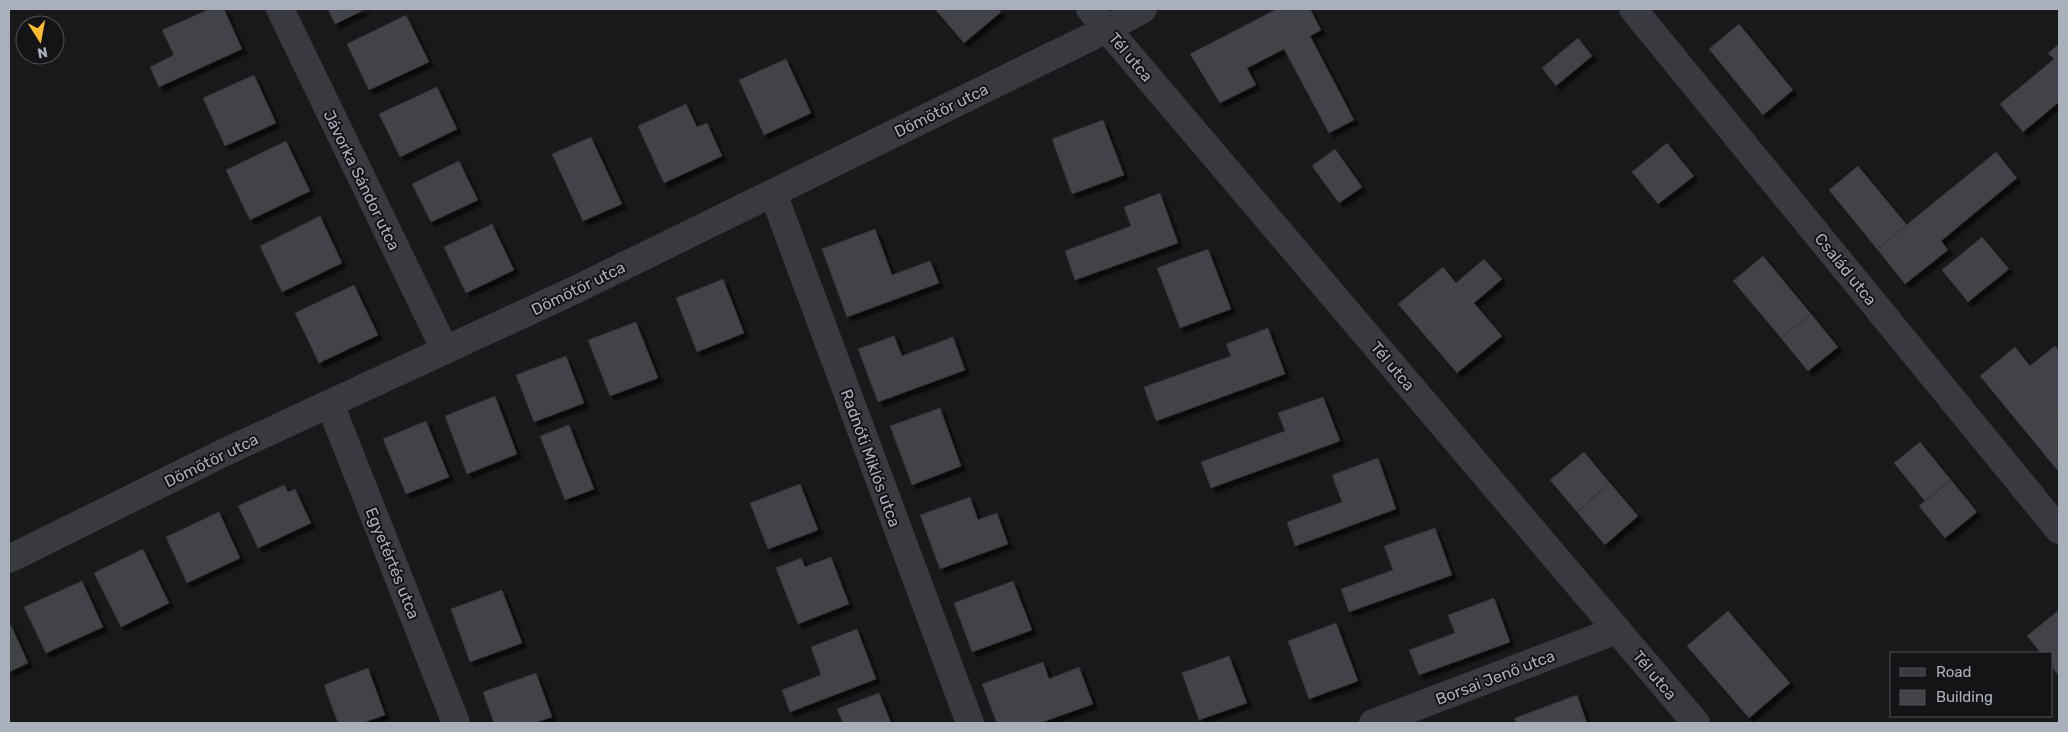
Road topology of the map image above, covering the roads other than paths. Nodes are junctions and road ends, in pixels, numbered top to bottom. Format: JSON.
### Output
{"nodes":[{"id":1,"x":280,"y":9,"type":"edge"},
{"id":2,"x":1143,"y":9,"type":"edge"},
{"id":3,"x":1633,"y":9,"type":"edge"},
{"id":4,"x":1098,"y":19,"type":"edge"},
{"id":5,"x":772,"y":193,"type":"junction"},
{"id":6,"x":445,"y":350,"type":"junction"},
{"id":7,"x":330,"y":404,"type":"junction"},
{"id":8,"x":2059,"y":530,"type":"edge"},
{"id":9,"x":9,"y":559,"type":"edge"},
{"id":10,"x":1617,"y":630,"type":"junction"},
{"id":11,"x":456,"y":723,"type":"edge"},
{"id":12,"x":970,"y":723,"type":"edge"},
{"id":13,"x":1373,"y":723,"type":"edge"},
{"id":14,"x":1696,"y":723,"type":"edge"}],
"edges":[{"from":1,"to":6,"type":"street","name":"Jávorka Sándor utca"},
{"from":2,"to":4,"type":"street","name":"Dömötör utca"},
{"from":3,"to":8,"type":"street","name":"Család utca"},
{"from":4,"to":5,"type":"street","name":"Dömötör utca"},
{"from":4,"to":10,"type":"street","name":"Tél utca"},
{"from":5,"to":6,"type":"street","name":"Dömötör utca"},
{"from":5,"to":12,"type":"street","name":"Radnóti Miklós utca"},
{"from":6,"to":7,"type":"street","name":"Dömötör utca"},
{"from":7,"to":9,"type":"street","name":"Dömötör utca"},
{"from":7,"to":11,"type":"street","name":"Egyetértés utca"},
{"from":10,"to":13,"type":"street","name":"Borsai Jenő utca"},
{"from":10,"to":14,"type":"street","name":"Tél utca"}]}
